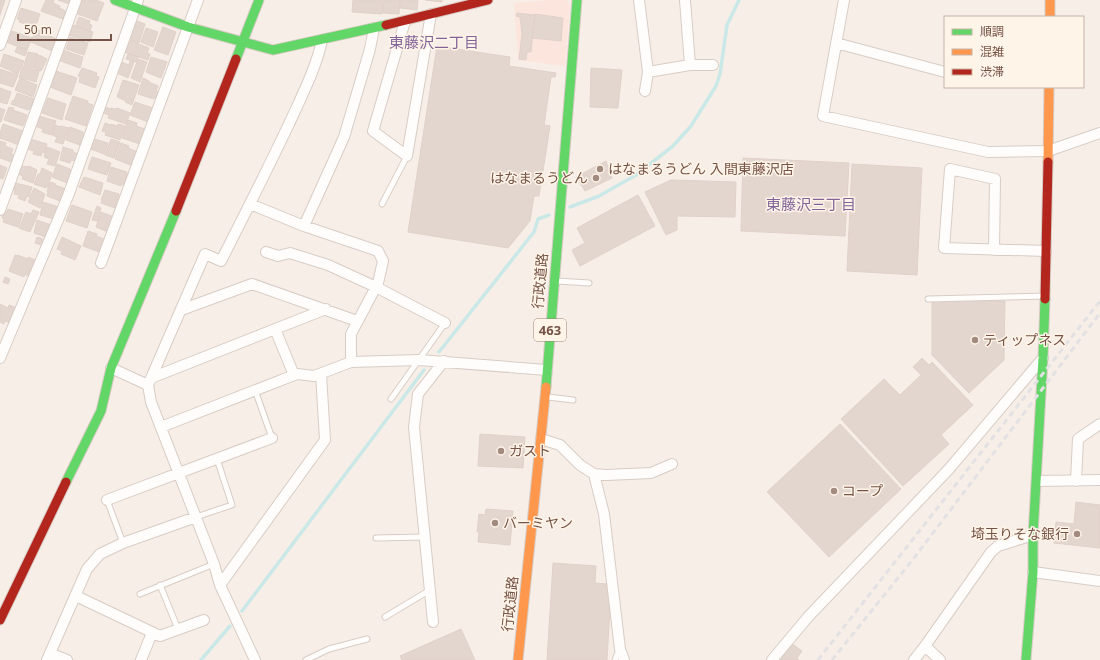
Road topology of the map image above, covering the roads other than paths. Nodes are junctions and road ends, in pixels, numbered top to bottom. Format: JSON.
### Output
{"nodes":[{"id":1,"x":16,"y":0,"type":"edge"},
{"id":2,"x":76,"y":0,"type":"edge"},
{"id":3,"x":115,"y":0,"type":"edge"},
{"id":4,"x":198,"y":0,"type":"edge"},
{"id":5,"x":258,"y":0,"type":"edge"},
{"id":6,"x":488,"y":0,"type":"edge"},
{"id":7,"x":577,"y":0,"type":"edge"},
{"id":8,"x":639,"y":0,"type":"edge"},
{"id":9,"x":685,"y":0,"type":"edge"},
{"id":10,"x":844,"y":0,"type":"edge"},
{"id":11,"x":1050,"y":0,"type":"edge"},
{"id":12,"x":136,"y":4,"type":"edge"},
{"id":13,"x":432,"y":14,"type":"junction"},
{"id":14,"x":1050,"y":16,"type":"edge"},
{"id":15,"x":405,"y":21,"type":"junction"},
{"id":16,"x":188,"y":27,"type":"junction"},
{"id":17,"x":374,"y":28,"type":"junction"},
{"id":18,"x":322,"y":40,"type":"junction"},
{"id":19,"x":242,"y":41,"type":"junction"},
{"id":20,"x":836,"y":43,"type":"junction"},
{"id":21,"x":0,"y":45,"type":"edge"},
{"id":22,"x":690,"y":65,"type":"junction"},
{"id":23,"x":713,"y":65,"type":"dead end"},
{"id":24,"x":648,"y":72,"type":"junction"},
{"id":25,"x":944,"y":72,"type":"edge"},
{"id":26,"x":1049,"y":88,"type":"edge"},
{"id":27,"x":645,"y":91,"type":"dead end"},
{"id":28,"x":1100,"y":133,"type":"edge"},
{"id":29,"x":1048,"y":151,"type":"junction"},
{"id":30,"x":407,"y":156,"type":"junction"},
{"id":31,"x":250,"y":204,"type":"junction"},
{"id":32,"x":382,"y":204,"type":"dead end"},
{"id":33,"x":0,"y":210,"type":"edge"},
{"id":34,"x":304,"y":226,"type":"junction"},
{"id":35,"x":994,"y":250,"type":"junction"},
{"id":36,"x":1046,"y":251,"type":"junction"},
{"id":37,"x":266,"y":252,"type":"dead end"},
{"id":38,"x":101,"y":263,"type":"dead end"},
{"id":39,"x":554,"y":281,"type":"junction"},
{"id":40,"x":589,"y":283,"type":"dead end"},
{"id":41,"x":376,"y":287,"type":"junction"},
{"id":42,"x":1045,"y":296,"type":"junction"},
{"id":43,"x":928,"y":299,"type":"dead end"},
{"id":44,"x":326,"y":309,"type":"junction"},
{"id":45,"x":181,"y":310,"type":"junction"},
{"id":46,"x":357,"y":321,"type":"junction"},
{"id":47,"x":445,"y":323,"type":"joint"},
{"id":48,"x":275,"y":329,"type":"junction"},
{"id":49,"x":0,"y":358,"type":"edge"},
{"id":50,"x":1043,"y":358,"type":"junction"},
{"id":51,"x":419,"y":360,"type":"junction"},
{"id":52,"x":444,"y":361,"type":"junction"},
{"id":53,"x":351,"y":362,"type":"junction"},
{"id":54,"x":111,"y":368,"type":"junction"},
{"id":55,"x":547,"y":370,"type":"junction"},
{"id":56,"x":321,"y":374,"type":"junction"},
{"id":57,"x":294,"y":375,"type":"junction"},
{"id":58,"x":149,"y":381,"type":"junction"},
{"id":59,"x":255,"y":390,"type":"junction"},
{"id":60,"x":545,"y":397,"type":"junction"},
{"id":61,"x":391,"y":399,"type":"dead end"},
{"id":62,"x":573,"y":400,"type":"dead end"},
{"id":63,"x":1100,"y":424,"type":"edge"},
{"id":64,"x":160,"y":427,"type":"junction"},
{"id":65,"x":272,"y":438,"type":"joint"},
{"id":66,"x":541,"y":439,"type":"junction"},
{"id":67,"x":217,"y":459,"type":"junction"},
{"id":68,"x":672,"y":464,"type":"dead end"},
{"id":69,"x":178,"y":474,"type":"junction"},
{"id":70,"x":594,"y":474,"type":"junction"},
{"id":71,"x":1100,"y":480,"type":"edge"},
{"id":72,"x":1037,"y":481,"type":"junction"},
{"id":73,"x":1076,"y":481,"type":"junction"},
{"id":74,"x":108,"y":500,"type":"joint"},
{"id":75,"x":196,"y":517,"type":"junction"},
{"id":76,"x":1033,"y":535,"type":"junction"},
{"id":77,"x":425,"y":537,"type":"junction"},
{"id":78,"x":376,"y":538,"type":"dead end"},
{"id":79,"x":124,"y":543,"type":"junction"},
{"id":80,"x":214,"y":564,"type":"junction"},
{"id":81,"x":1033,"y":572,"type":"junction"},
{"id":82,"x":1100,"y":581,"type":"edge"},
{"id":83,"x":160,"y":585,"type":"junction"},
{"id":84,"x":220,"y":585,"type":"junction"},
{"id":85,"x":430,"y":590,"type":"junction"},
{"id":86,"x":140,"y":594,"type":"dead end"},
{"id":87,"x":76,"y":596,"type":"junction"},
{"id":88,"x":385,"y":617,"type":"dead end"},
{"id":89,"x":0,"y":620,"type":"edge"},
{"id":90,"x":204,"y":620,"type":"dead end"},
{"id":91,"x":433,"y":622,"type":"dead end"},
{"id":92,"x":178,"y":630,"type":"junction"},
{"id":93,"x":152,"y":633,"type":"junction"},
{"id":94,"x":367,"y":639,"type":"dead end"},
{"id":95,"x":925,"y":646,"type":"junction"},
{"id":96,"x":620,"y":649,"type":"junction"},
{"id":97,"x":49,"y":656,"type":"edge"},
{"id":98,"x":67,"y":660,"type":"edge"},
{"id":99,"x":141,"y":660,"type":"edge"},
{"id":100,"x":254,"y":660,"type":"edge"},
{"id":101,"x":306,"y":660,"type":"edge"},
{"id":102,"x":518,"y":660,"type":"edge"},
{"id":103,"x":615,"y":660,"type":"edge"},
{"id":104,"x":624,"y":660,"type":"edge"},
{"id":105,"x":772,"y":660,"type":"edge"},
{"id":106,"x":914,"y":660,"type":"edge"},
{"id":107,"x":940,"y":660,"type":"edge"},
{"id":108,"x":1026,"y":660,"type":"edge"}],
"edges":[{"from":1,"to":21,"type":"street"},
{"from":2,"to":33,"type":"street"},
{"from":3,"to":12,"type":"main road"},
{"from":4,"to":16,"type":"street"},
{"from":5,"to":19,"type":"main road"},
{"from":6,"to":13,"type":"main road"},
{"from":7,"to":39,"type":"main road","name":"行政道路","number":"463"},
{"from":8,"to":24,"type":"street"},
{"from":9,"to":22,"type":"street"},
{"from":10,"to":20,"type":"street"},
{"from":11,"to":14,"type":"main road"},
{"from":12,"to":16,"type":"main road"},
{"from":12,"to":49,"type":"street"},
{"from":13,"to":15,"type":"main road"},
{"from":13,"to":30,"type":"street"},
{"from":15,"to":17,"type":"main road"},
{"from":15,"to":30,"type":"street"},
{"from":16,"to":19,"type":"main road"},
{"from":16,"to":38,"type":"street"},
{"from":17,"to":18,"type":"main road"},
{"from":17,"to":34,"type":"street"},
{"from":18,"to":19,"type":"main road"},
{"from":18,"to":31,"type":"street"},
{"from":19,"to":54,"type":"main road"},
{"from":20,"to":25,"type":"street"},
{"from":20,"to":29,"type":"street"},
{"from":22,"to":23,"type":"street"},
{"from":22,"to":24,"type":"street"},
{"from":24,"to":27,"type":"street"},
{"from":26,"to":29,"type":"main road"},
{"from":28,"to":29,"type":"street"},
{"from":29,"to":36,"type":"main road"},
{"from":30,"to":32,"type":"lane"},
{"from":31,"to":34,"type":"street"},
{"from":31,"to":45,"type":"street"},
{"from":34,"to":41,"type":"street"},
{"from":35,"to":35,"type":"street"},
{"from":35,"to":36,"type":"street"},
{"from":36,"to":42,"type":"main road"},
{"from":37,"to":41,"type":"street"},
{"from":39,"to":40,"type":"lane"},
{"from":39,"to":55,"type":"main road","name":"行政道路","number":"463"},
{"from":41,"to":46,"type":"street"},
{"from":41,"to":47,"type":"street"},
{"from":42,"to":43,"type":"lane"},
{"from":42,"to":50,"type":"main road"},
{"from":44,"to":45,"type":"street"},
{"from":44,"to":46,"type":"street"},
{"from":44,"to":48,"type":"street"},
{"from":45,"to":58,"type":"street"},
{"from":46,"to":53,"type":"street"},
{"from":47,"to":51,"type":"lane"},
{"from":48,"to":57,"type":"street"},
{"from":48,"to":58,"type":"street"},
{"from":50,"to":72,"type":"main road"},
{"from":50,"to":105,"type":"street"},
{"from":51,"to":52,"type":"street"},
{"from":51,"to":53,"type":"street"},
{"from":51,"to":61,"type":"lane"},
{"from":52,"to":55,"type":"street"},
{"from":52,"to":77,"type":"street"},
{"from":53,"to":56,"type":"street"},
{"from":54,"to":58,"type":"street"},
{"from":54,"to":89,"type":"main road"},
{"from":55,"to":60,"type":"main road","name":"行政道路","number":"463"},
{"from":56,"to":57,"type":"street"},
{"from":56,"to":84,"type":"street"},
{"from":57,"to":59,"type":"street"},
{"from":58,"to":64,"type":"street"},
{"from":59,"to":64,"type":"street"},
{"from":59,"to":65,"type":"lane"},
{"from":60,"to":62,"type":"lane"},
{"from":60,"to":66,"type":"main road","name":"行政道路","number":"463"},
{"from":63,"to":73,"type":"street"},
{"from":64,"to":69,"type":"street"},
{"from":65,"to":67,"type":"street"},
{"from":66,"to":70,"type":"street"},
{"from":66,"to":102,"type":"main road","name":"行政道路","number":"463"},
{"from":67,"to":69,"type":"street"},
{"from":67,"to":75,"type":"lane"},
{"from":68,"to":70,"type":"street"},
{"from":69,"to":74,"type":"street"},
{"from":69,"to":75,"type":"street"},
{"from":70,"to":96,"type":"street"},
{"from":71,"to":73,"type":"street"},
{"from":72,"to":73,"type":"street"},
{"from":72,"to":76,"type":"main road"},
{"from":74,"to":79,"type":"lane"},
{"from":75,"to":79,"type":"street"},
{"from":75,"to":80,"type":"street"},
{"from":76,"to":81,"type":"main road"},
{"from":76,"to":95,"type":"street"},
{"from":77,"to":78,"type":"lane"},
{"from":77,"to":85,"type":"street"},
{"from":79,"to":87,"type":"street"},
{"from":80,"to":83,"type":"lane"},
{"from":80,"to":84,"type":"street"},
{"from":81,"to":82,"type":"street"},
{"from":81,"to":108,"type":"main road"},
{"from":83,"to":86,"type":"lane"},
{"from":83,"to":92,"type":"lane"},
{"from":84,"to":100,"type":"street"},
{"from":85,"to":88,"type":"lane"},
{"from":85,"to":91,"type":"street"},
{"from":87,"to":93,"type":"street"},
{"from":87,"to":97,"type":"street"},
{"from":90,"to":92,"type":"street"},
{"from":92,"to":93,"type":"street"},
{"from":93,"to":99,"type":"street"},
{"from":94,"to":101,"type":"lane"},
{"from":95,"to":106,"type":"street"},
{"from":95,"to":107,"type":"street"},
{"from":96,"to":103,"type":"lane"},
{"from":96,"to":104,"type":"street"},
{"from":97,"to":98,"type":"street"}]}
